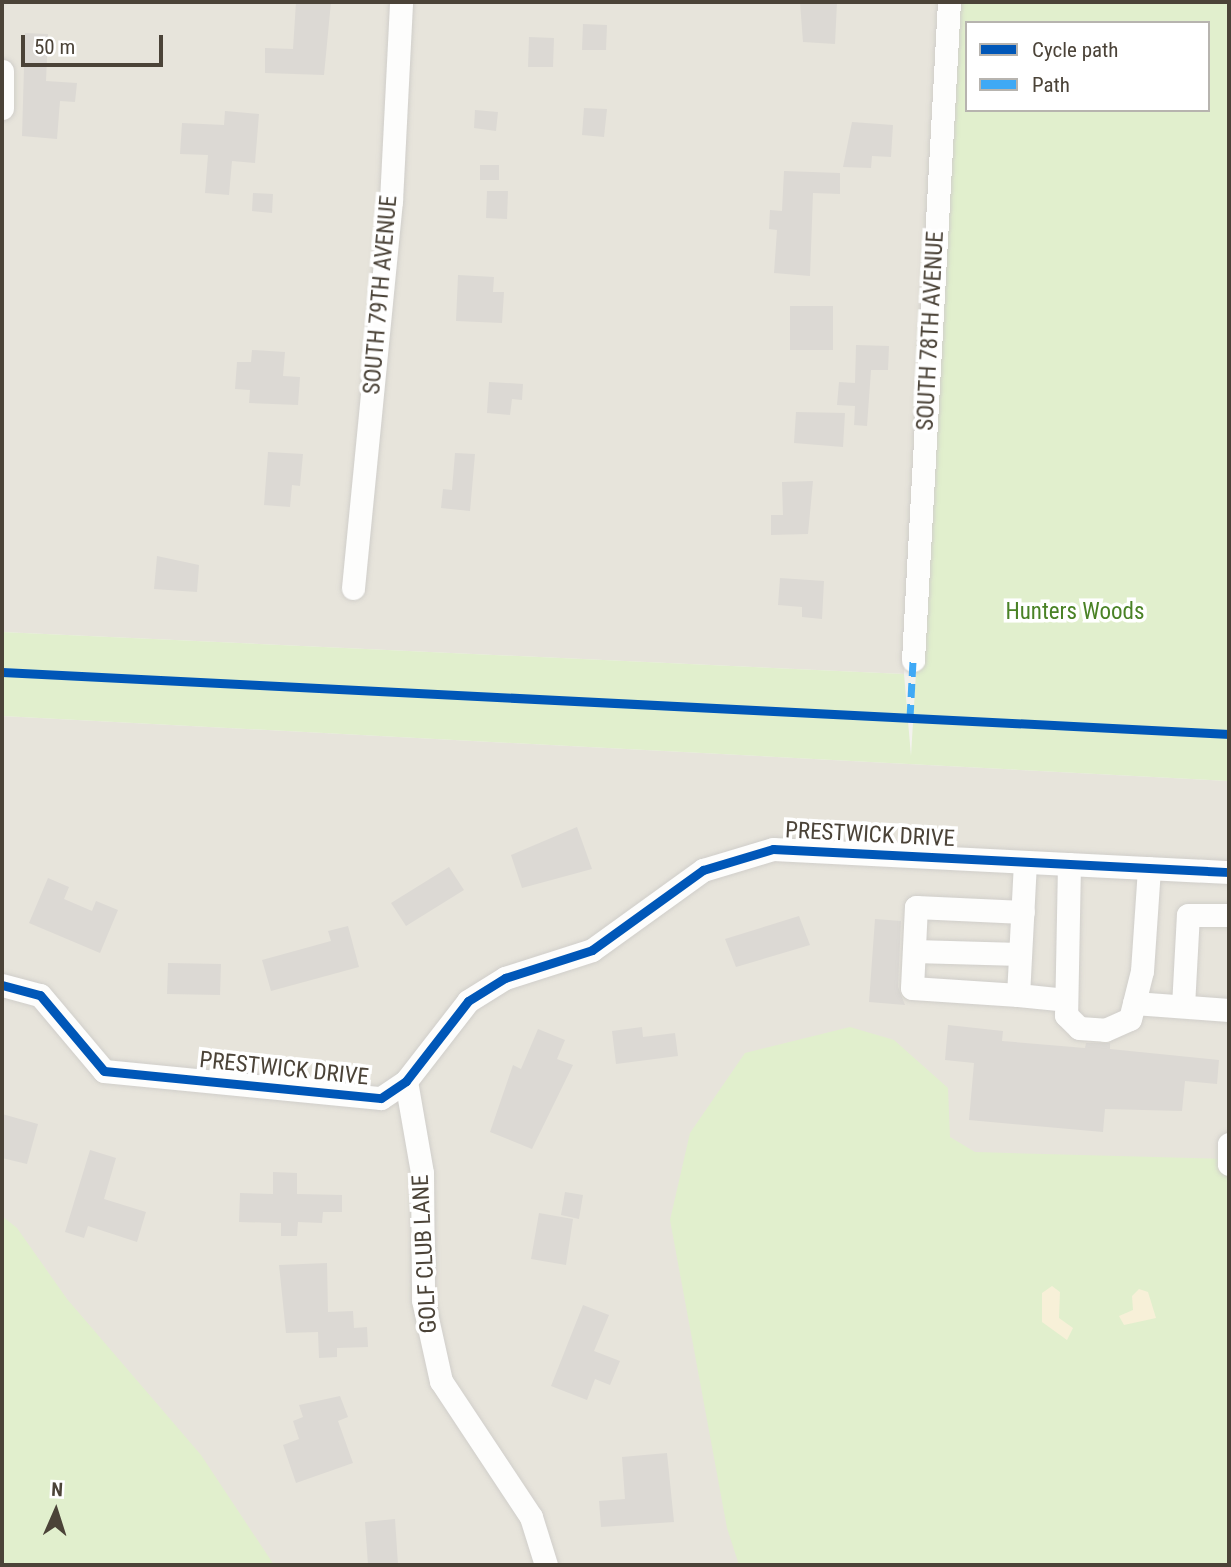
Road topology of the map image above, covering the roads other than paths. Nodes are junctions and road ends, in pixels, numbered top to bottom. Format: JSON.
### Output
{"nodes":[{"id":1,"x":401,"y":2,"type":"edge"},
{"id":2,"x":948,"y":2,"type":"edge"},
{"id":3,"x":2,"y":71,"type":"edge"},
{"id":4,"x":2,"y":108,"type":"edge"},
{"id":5,"x":353,"y":588,"type":"dead end"},
{"id":6,"x":913,"y":660,"type":"dead end"},
{"id":7,"x":1025,"y":862,"type":"junction"},
{"id":8,"x":1069,"y":864,"type":"junction"},
{"id":9,"x":1149,"y":868,"type":"junction"},
{"id":10,"x":1229,"y":872,"type":"edge"},
{"id":11,"x":1023,"y":912,"type":"junction"},
{"id":12,"x":1229,"y":915,"type":"edge"},
{"id":13,"x":914,"y":951,"type":"junction"},
{"id":14,"x":1020,"y":954,"type":"junction"},
{"id":15,"x":2,"y":985,"type":"edge"},
{"id":16,"x":1018,"y":995,"type":"junction"},
{"id":17,"x":1066,"y":1000,"type":"junction"},
{"id":18,"x":1134,"y":1003,"type":"junction"},
{"id":19,"x":1182,"y":1006,"type":"junction"},
{"id":20,"x":1229,"y":1010,"type":"edge"},
{"id":21,"x":406,"y":1081,"type":"junction"},
{"id":22,"x":1229,"y":1144,"type":"edge"},
{"id":23,"x":1229,"y":1164,"type":"edge"},
{"id":24,"x":546,"y":1565,"type":"edge"}],
"edges":[{"from":1,"to":5,"type":"street","name":"SOUTH 79TH AVENUE"},
{"from":2,"to":6,"type":"street","name":"SOUTH 78TH AVENUE"},
{"from":3,"to":4,"type":"street"},
{"from":7,"to":8,"type":"street","name":"PRESTWICK DRIVE"},
{"from":7,"to":11,"type":"street"},
{"from":7,"to":21,"type":"street","name":"PRESTWICK DRIVE"},
{"from":8,"to":9,"type":"street","name":"PRESTWICK DRIVE"},
{"from":8,"to":17,"type":"street"},
{"from":9,"to":10,"type":"street","name":"PRESTWICK DRIVE"},
{"from":9,"to":18,"type":"street"},
{"from":11,"to":13,"type":"street"},
{"from":11,"to":14,"type":"street"},
{"from":12,"to":19,"type":"street"},
{"from":13,"to":14,"type":"street"},
{"from":13,"to":16,"type":"street"},
{"from":14,"to":16,"type":"street"},
{"from":15,"to":21,"type":"street","name":"PRESTWICK DRIVE"},
{"from":16,"to":17,"type":"street"},
{"from":17,"to":18,"type":"street"},
{"from":18,"to":19,"type":"street"},
{"from":19,"to":20,"type":"street"},
{"from":21,"to":24,"type":"street","name":"GOLF CLUB LANE"},
{"from":22,"to":23,"type":"street"}]}
